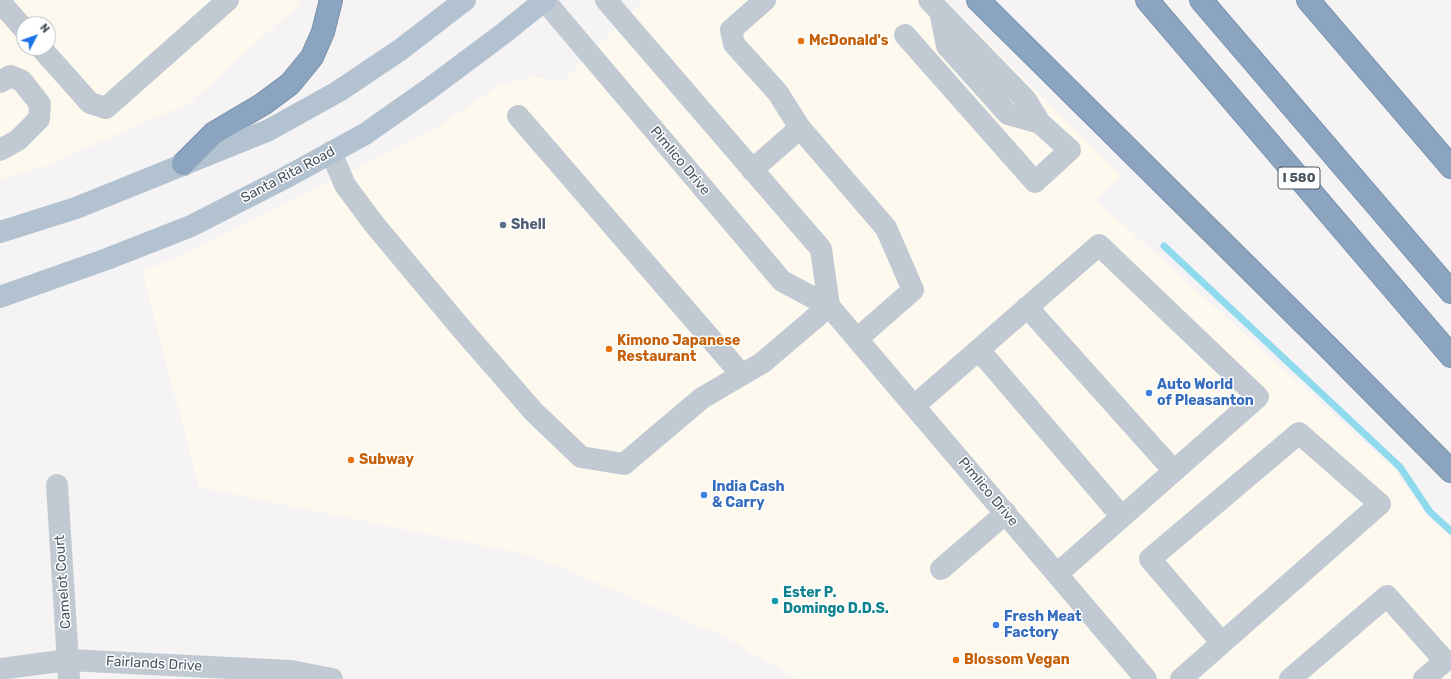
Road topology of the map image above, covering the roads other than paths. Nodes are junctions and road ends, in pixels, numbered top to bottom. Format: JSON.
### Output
{"nodes":[{"id":1,"x":228,"y":0,"type":"edge"},
{"id":2,"x":330,"y":0,"type":"edge"},
{"id":3,"x":465,"y":0,"type":"edge"},
{"id":4,"x":544,"y":0,"type":"edge"},
{"id":5,"x":606,"y":0,"type":"edge"},
{"id":6,"x":765,"y":0,"type":"edge"},
{"id":7,"x":978,"y":0,"type":"edge"},
{"id":8,"x":1147,"y":0,"type":"edge"},
{"id":9,"x":1201,"y":0,"type":"edge"},
{"id":10,"x":1308,"y":0,"type":"edge"},
{"id":11,"x":0,"y":2,"type":"edge"},
{"id":12,"x":934,"y":5,"type":"edge"},
{"id":13,"x":16,"y":20,"type":"edge"},
{"id":14,"x":905,"y":35,"type":"dead end"},
{"id":15,"x":48,"y":56,"type":"edge"},
{"id":16,"x":0,"y":82,"type":"edge"},
{"id":17,"x":518,"y":116,"type":"dead end"},
{"id":18,"x":800,"y":128,"type":"junction"},
{"id":19,"x":0,"y":150,"type":"edge"},
{"id":20,"x":332,"y":152,"type":"junction"},
{"id":21,"x":183,"y":164,"type":"junction"},
{"id":22,"x":1451,"y":167,"type":"edge"},
{"id":23,"x":752,"y":170,"type":"junction"},
{"id":24,"x":0,"y":232,"type":"edge"},
{"id":25,"x":1451,"y":292,"type":"edge"},
{"id":26,"x":0,"y":297,"type":"edge"},
{"id":27,"x":829,"y":306,"type":"junction"},
{"id":28,"x":1027,"y":307,"type":"junction"},
{"id":29,"x":857,"y":339,"type":"junction"},
{"id":30,"x":979,"y":350,"type":"junction"},
{"id":31,"x":1451,"y":356,"type":"edge"},
{"id":32,"x":742,"y":375,"type":"junction"},
{"id":33,"x":914,"y":406,"type":"junction"},
{"id":34,"x":1174,"y":471,"type":"junction"},
{"id":35,"x":1451,"y":471,"type":"edge"},
{"id":36,"x":57,"y":485,"type":"dead end"},
{"id":37,"x":1006,"y":513,"type":"junction"},
{"id":38,"x":1122,"y":517,"type":"junction"},
{"id":39,"x":941,"y":569,"type":"dead end"},
{"id":40,"x":1057,"y":574,"type":"junction"},
{"id":41,"x":1222,"y":643,"type":"junction"},
{"id":42,"x":0,"y":669,"type":"edge"},
{"id":43,"x":68,"y":669,"type":"edge"},
{"id":44,"x":332,"y":679,"type":"edge"},
{"id":45,"x":1146,"y":679,"type":"edge"},
{"id":46,"x":1181,"y":679,"type":"edge"},
{"id":47,"x":1290,"y":679,"type":"edge"},
{"id":48,"x":1424,"y":679,"type":"edge"}],
"edges":[{"from":1,"to":15,"type":"street"},
{"from":2,"to":21,"type":"highway"},
{"from":3,"to":21,"type":"main road"},
{"from":4,"to":20,"type":"main road","name":"Santa Rita Road"},
{"from":4,"to":27,"type":"street","name":"Pimlico Drive"},
{"from":5,"to":23,"type":"street"},
{"from":6,"to":18,"type":"street"},
{"from":7,"to":35,"type":"highway"},
{"from":8,"to":31,"type":"highway","number":"I 580"},
{"from":9,"to":25,"type":"highway","number":"I 580"},
{"from":10,"to":22,"type":"highway"},
{"from":11,"to":13,"type":"street"},
{"from":12,"to":14,"type":"street"},
{"from":16,"to":19,"type":"street"},
{"from":17,"to":32,"type":"street"},
{"from":18,"to":23,"type":"street"},
{"from":18,"to":29,"type":"street"},
{"from":20,"to":26,"type":"main road","name":"Santa Rita Road"},
{"from":20,"to":32,"type":"street"},
{"from":21,"to":24,"type":"main road"},
{"from":23,"to":27,"type":"street"},
{"from":27,"to":29,"type":"street","name":"Pimlico Drive"},
{"from":27,"to":32,"type":"street"},
{"from":28,"to":30,"type":"street"},
{"from":28,"to":34,"type":"street"},
{"from":28,"to":34,"type":"street"},
{"from":29,"to":33,"type":"street","name":"Pimlico Drive"},
{"from":30,"to":33,"type":"street"},
{"from":30,"to":38,"type":"street"},
{"from":33,"to":37,"type":"street","name":"Pimlico Drive"},
{"from":34,"to":38,"type":"street"},
{"from":36,"to":43,"type":"street","name":"Camelot Court"},
{"from":37,"to":39,"type":"street"},
{"from":37,"to":40,"type":"street","name":"Pimlico Drive"},
{"from":38,"to":40,"type":"street"},
{"from":40,"to":45,"type":"street","name":"Pimlico Drive"},
{"from":41,"to":41,"type":"street"},
{"from":41,"to":46,"type":"street"},
{"from":42,"to":43,"type":"street","name":"Fairlands Drive"},
{"from":43,"to":44,"type":"street","name":"Fairlands Drive"},
{"from":47,"to":48,"type":"street"}]}
